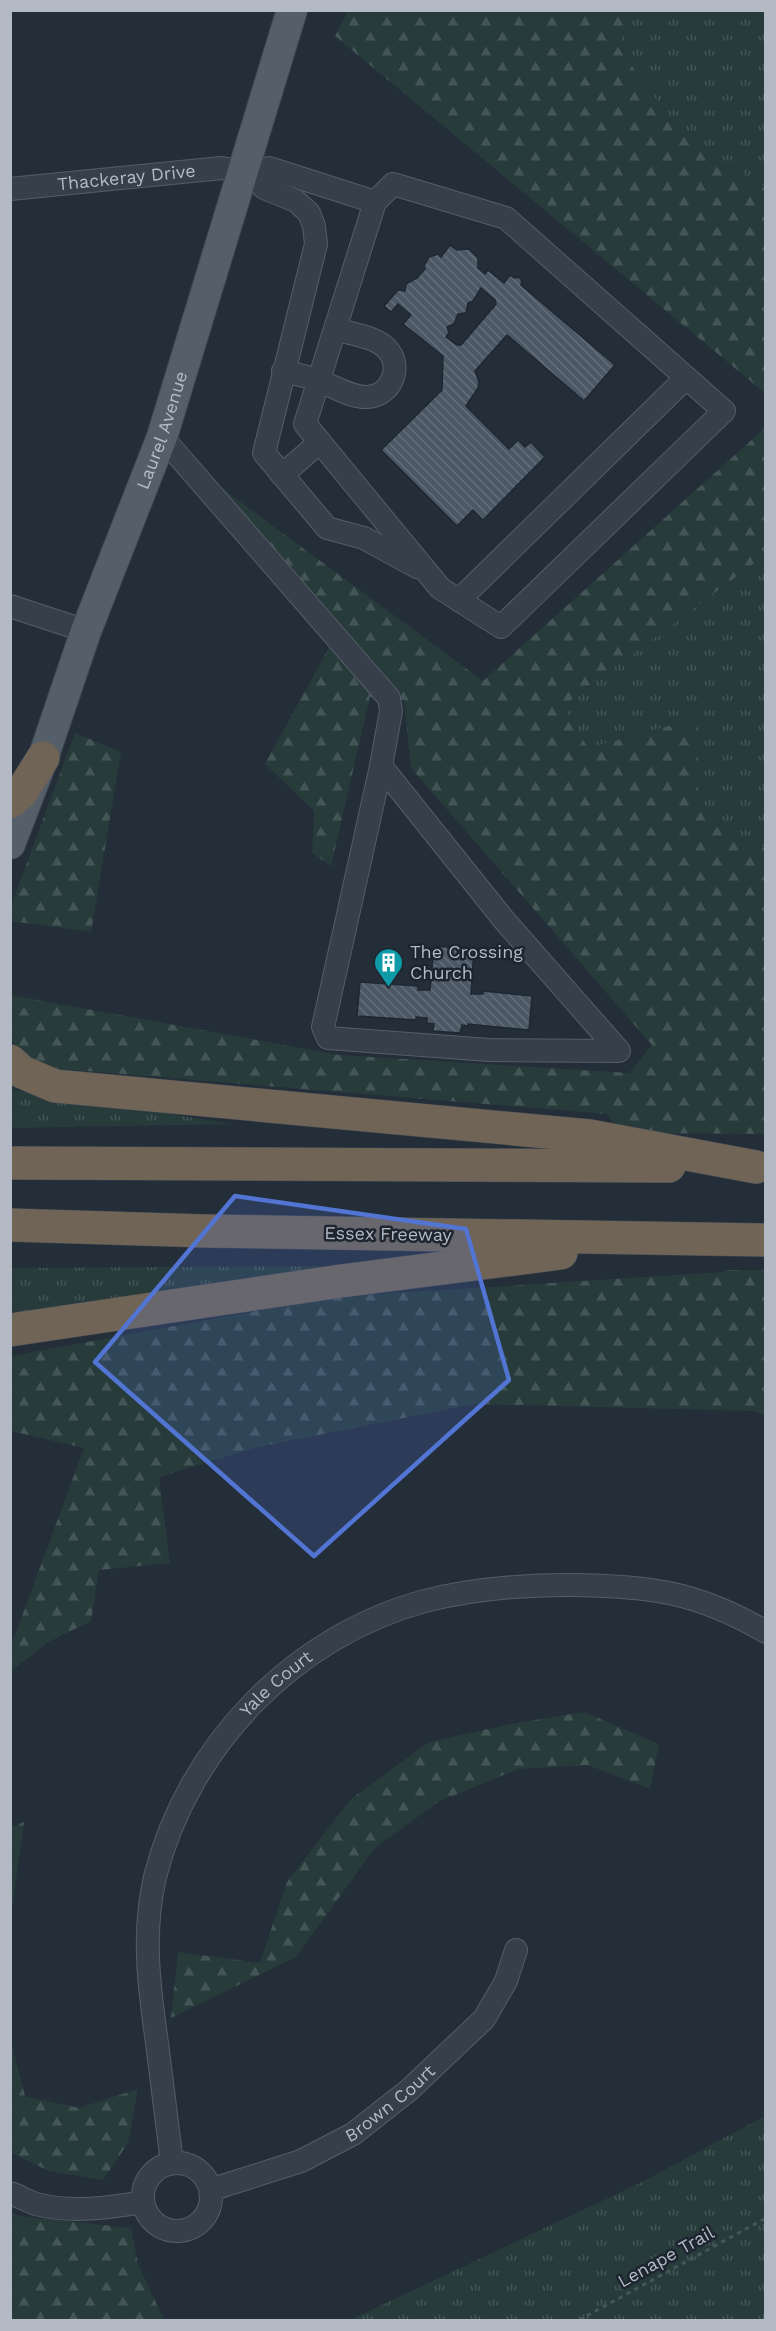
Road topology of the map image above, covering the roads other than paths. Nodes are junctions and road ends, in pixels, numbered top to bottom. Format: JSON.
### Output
{"nodes":[{"id":1,"x":292,"y":10,"type":"edge"},
{"id":2,"x":248,"y":172,"type":"junction"},
{"id":3,"x":10,"y":189,"type":"edge"},
{"id":4,"x":375,"y":202,"type":"junction"},
{"id":5,"x":334,"y":329,"type":"junction"},
{"id":6,"x":283,"y":371,"type":"junction"},
{"id":7,"x":686,"y":378,"type":"junction"},
{"id":8,"x":318,"y":380,"type":"junction"},
{"id":9,"x":162,"y":437,"type":"junction"},
{"id":10,"x":320,"y":442,"type":"junction"},
{"id":11,"x":282,"y":475,"type":"junction"},
{"id":12,"x":426,"y":572,"type":"junction"},
{"id":13,"x":459,"y":600,"type":"junction"},
{"id":14,"x":10,"y":606,"type":"edge"},
{"id":15,"x":86,"y":631,"type":"junction"},
{"id":16,"x":43,"y":758,"type":"junction"},
{"id":17,"x":381,"y":766,"type":"junction"},
{"id":18,"x":10,"y":802,"type":"edge"},
{"id":19,"x":10,"y":844,"type":"edge"},
{"id":20,"x":10,"y":1061,"type":"edge"},
{"id":21,"x":10,"y":1163,"type":"edge"},
{"id":22,"x":761,"y":1167,"type":"edge"},
{"id":23,"x":17,"y":1226,"type":"edge"},
{"id":24,"x":667,"y":1239,"type":"junction"},
{"id":25,"x":765,"y":1240,"type":"edge"},
{"id":26,"x":10,"y":1330,"type":"edge"},
{"id":27,"x":765,"y":1632,"type":"edge"},
{"id":28,"x":516,"y":1950,"type":"dead end"},
{"id":29,"x":172,"y":2163,"type":"junction"},
{"id":30,"x":210,"y":2190,"type":"junction"},
{"id":31,"x":10,"y":2193,"type":"edge"},
{"id":32,"x":143,"y":2202,"type":"junction"}],
"edges":[{"from":1,"to":2,"type":"main road","name":"Laurel Avenue"},
{"from":2,"to":3,"type":"street","name":"Thackeray Drive"},
{"from":2,"to":4,"type":"street","name":"Thackeray Drive"},
{"from":2,"to":6,"type":"street"},
{"from":2,"to":9,"type":"main road","name":"Laurel Avenue"},
{"from":4,"to":5,"type":"street"},
{"from":4,"to":7,"type":"street"},
{"from":5,"to":8,"type":"street"},
{"from":5,"to":8,"type":"street"},
{"from":6,"to":8,"type":"street"},
{"from":6,"to":11,"type":"street"},
{"from":7,"to":13,"type":"street"},
{"from":7,"to":13,"type":"street"},
{"from":8,"to":10,"type":"street"},
{"from":9,"to":15,"type":"main road","name":"Laurel Avenue"},
{"from":9,"to":17,"type":"street"},
{"from":10,"to":11,"type":"street"},
{"from":10,"to":12,"type":"street"},
{"from":11,"to":12,"type":"street"},
{"from":12,"to":13,"type":"street"},
{"from":14,"to":15,"type":"street"},
{"from":15,"to":16,"type":"main road","name":"Laurel Avenue"},
{"from":16,"to":18,"type":"highway"},
{"from":16,"to":19,"type":"main road","name":"Laurel Avenue"},
{"from":17,"to":17,"type":"street"},
{"from":20,"to":22,"type":"highway"},
{"from":21,"to":22,"type":"highway"},
{"from":23,"to":24,"type":"highway","name":"Essex Freeway"},
{"from":24,"to":25,"type":"highway","name":"Essex Freeway"},
{"from":24,"to":26,"type":"highway"},
{"from":27,"to":29,"type":"street","name":"Yale Court"},
{"from":28,"to":30,"type":"street","name":"Brown Court"},
{"from":29,"to":30,"type":"street"},
{"from":29,"to":32,"type":"street"},
{"from":30,"to":32,"type":"street"},
{"from":31,"to":32,"type":"street"}]}
